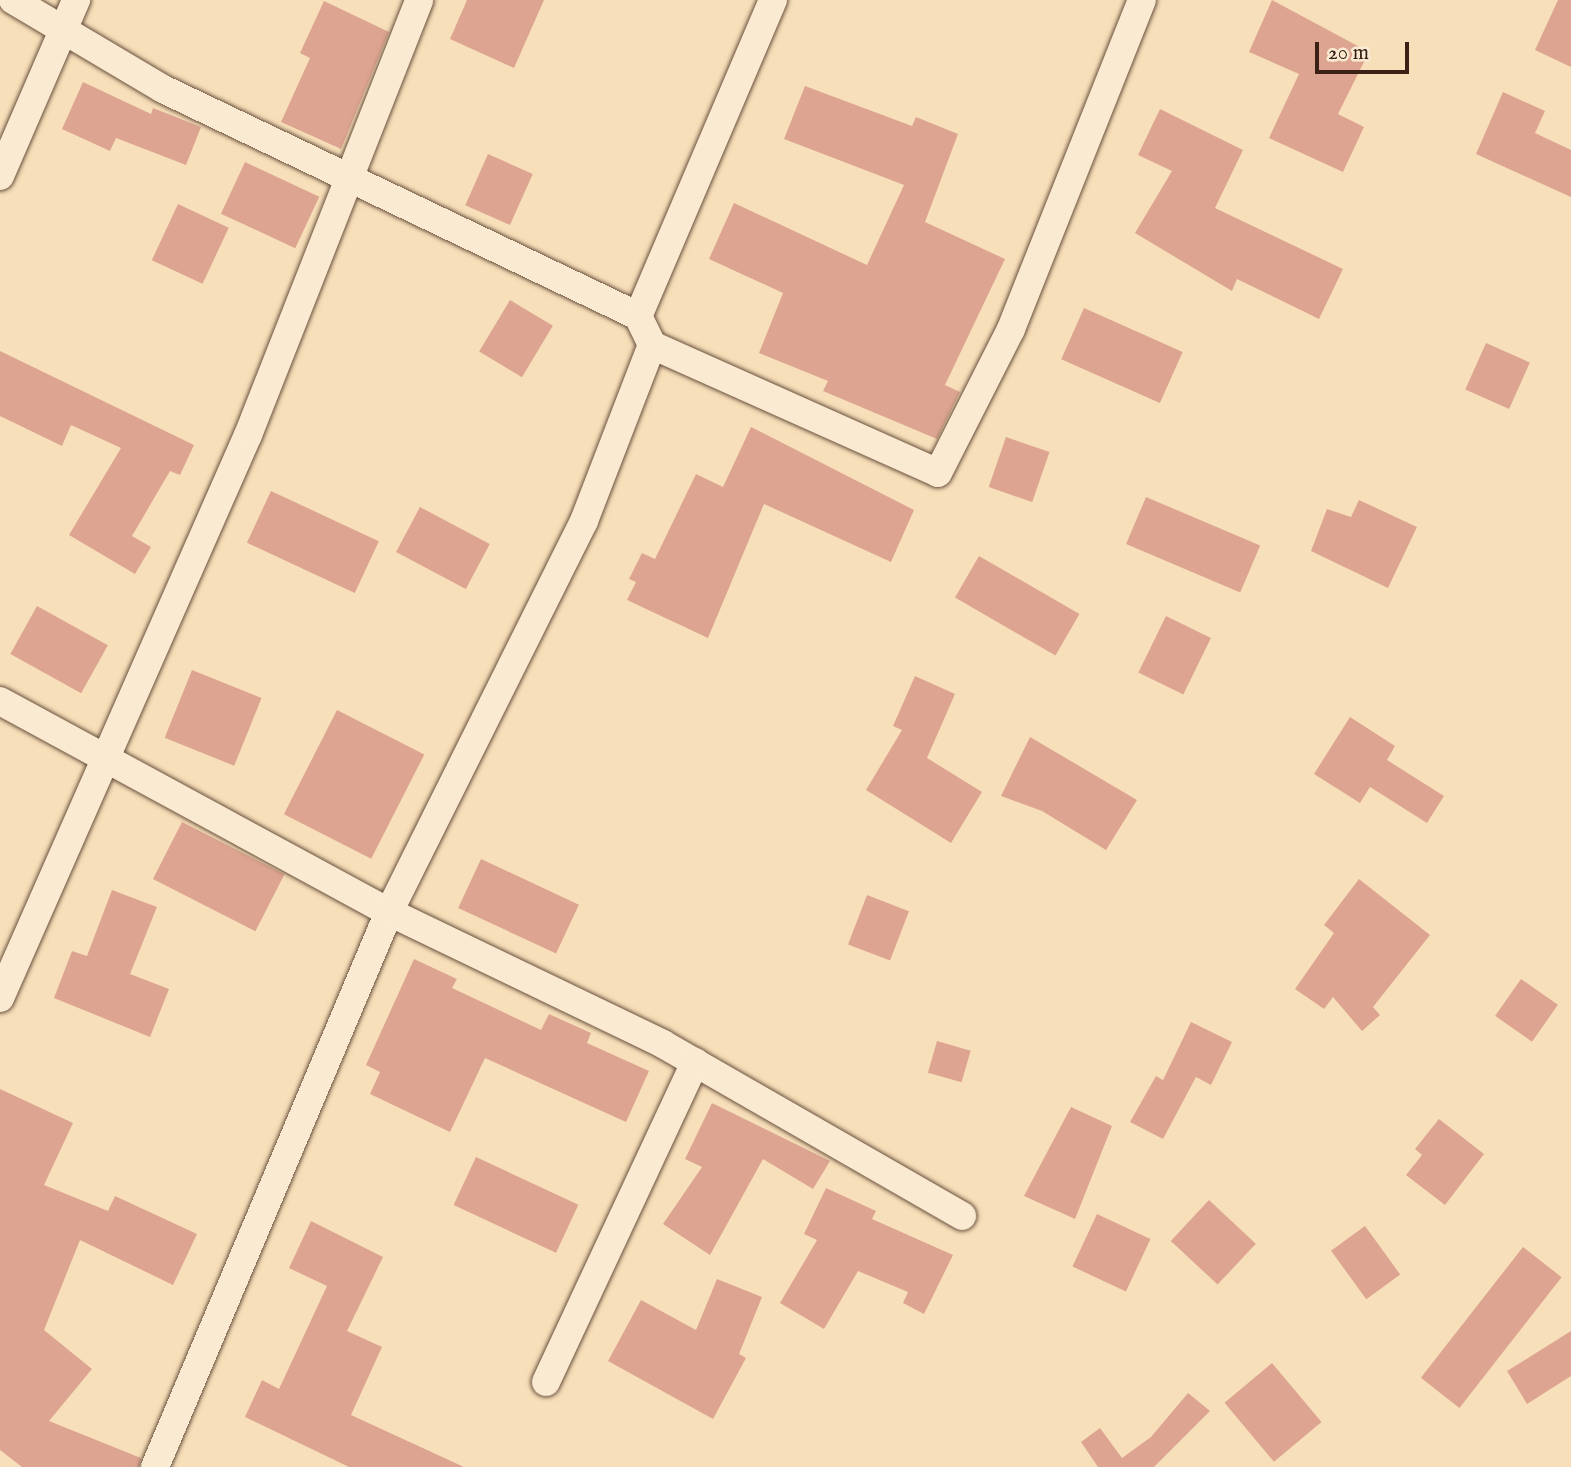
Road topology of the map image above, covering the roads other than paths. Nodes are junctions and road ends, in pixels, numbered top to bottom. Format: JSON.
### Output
{"nodes":[{"id":1,"x":13,"y":0,"type":"edge"},
{"id":2,"x":76,"y":0,"type":"edge"},
{"id":3,"x":419,"y":0,"type":"edge"},
{"id":4,"x":772,"y":0,"type":"edge"},
{"id":5,"x":1142,"y":0,"type":"edge"},
{"id":6,"x":63,"y":32,"type":"junction"},
{"id":7,"x":0,"y":176,"type":"edge"},
{"id":8,"x":348,"y":178,"type":"junction"},
{"id":9,"x":638,"y":316,"type":"junction"},
{"id":10,"x":652,"y":345,"type":"junction"},
{"id":11,"x":0,"y":701,"type":"edge"},
{"id":12,"x":102,"y":759,"type":"junction"},
{"id":13,"x":389,"y":912,"type":"junction"},
{"id":14,"x":0,"y":998,"type":"edge"},
{"id":15,"x":695,"y":1062,"type":"junction"},
{"id":16,"x":962,"y":1216,"type":"dead end"},
{"id":17,"x":546,"y":1382,"type":"dead end"},
{"id":18,"x":155,"y":1467,"type":"edge"}],
"edges":[{"from":1,"to":6,"type":"street"},
{"from":2,"to":6,"type":"street"},
{"from":3,"to":8,"type":"street"},
{"from":4,"to":9,"type":"street"},
{"from":5,"to":10,"type":"street"},
{"from":6,"to":7,"type":"street"},
{"from":6,"to":8,"type":"street"},
{"from":8,"to":9,"type":"street"},
{"from":8,"to":12,"type":"street"},
{"from":9,"to":10,"type":"street"},
{"from":10,"to":13,"type":"street"},
{"from":11,"to":12,"type":"street"},
{"from":12,"to":13,"type":"street"},
{"from":12,"to":14,"type":"street"},
{"from":13,"to":15,"type":"street"},
{"from":13,"to":18,"type":"street"},
{"from":15,"to":16,"type":"street"},
{"from":15,"to":17,"type":"street"}]}
